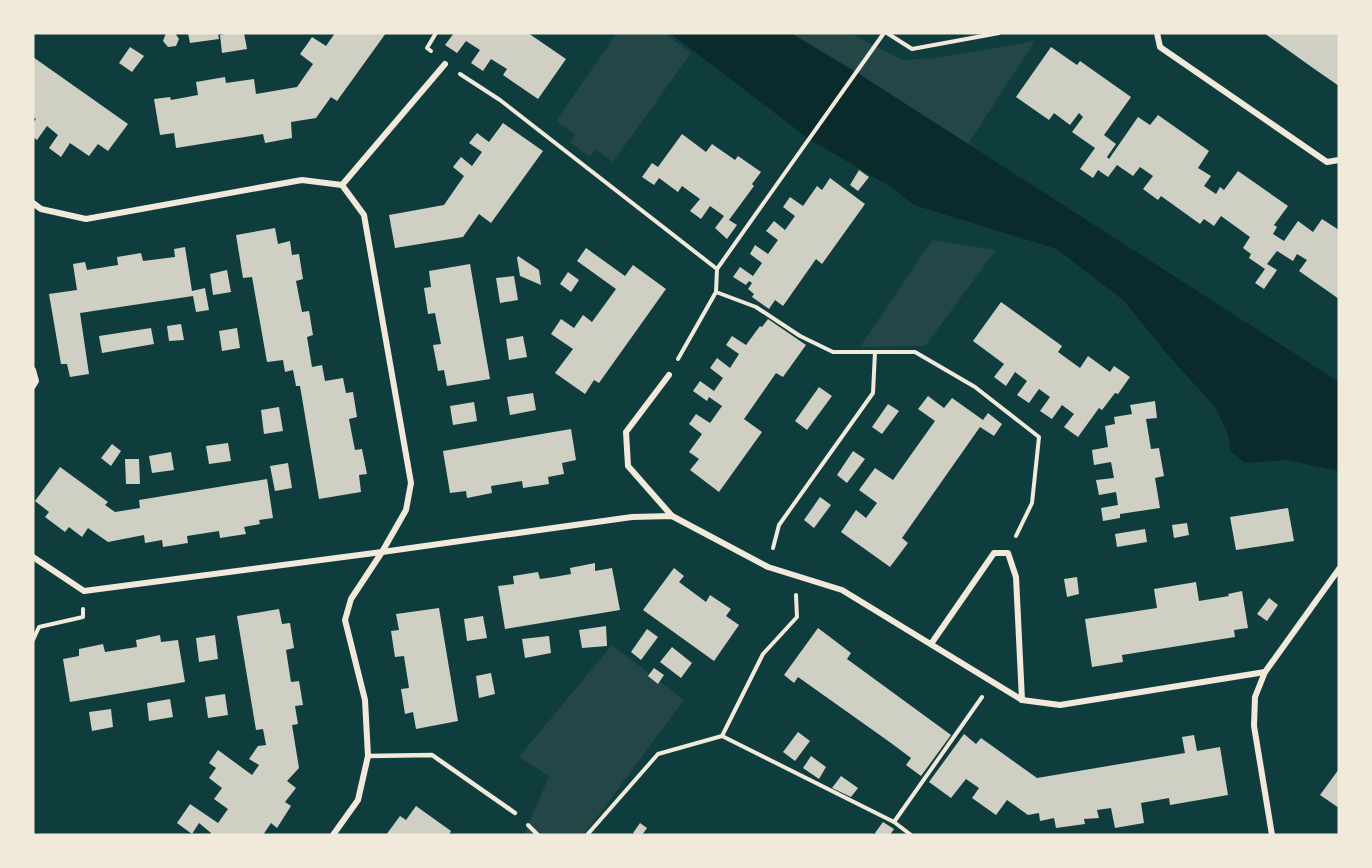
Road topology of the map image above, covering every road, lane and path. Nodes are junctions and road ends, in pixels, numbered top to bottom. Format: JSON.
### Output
{"nodes":[{"id":1,"x":885,"y":33,"type":"edge"},
{"id":2,"x":999,"y":33,"type":"edge"},
{"id":3,"x":1157,"y":33,"type":"edge"},
{"id":4,"x":445,"y":64,"type":"dead end"},
{"id":5,"x":500,"y":100,"type":"dead end"},
{"id":6,"x":1339,"y":160,"type":"edge"},
{"id":7,"x":342,"y":185,"type":"junction"},
{"id":8,"x":33,"y":203,"type":"edge"},
{"id":9,"x":717,"y":269,"type":"junction"},
{"id":10,"x":716,"y":292,"type":"junction"},
{"id":11,"x":875,"y":352,"type":"junction"},
{"id":12,"x":33,"y":370,"type":"edge"},
{"id":13,"x":669,"y":375,"type":"joint"},
{"id":14,"x":33,"y":386,"type":"edge"},
{"id":15,"x":672,"y":516,"type":"junction"},
{"id":16,"x":382,"y":552,"type":"junction"},
{"id":17,"x":1008,"y":553,"type":"junction"},
{"id":18,"x":33,"y":557,"type":"edge"},
{"id":19,"x":768,"y":567,"type":"junction"},
{"id":20,"x":1339,"y":569,"type":"edge"},
{"id":21,"x":796,"y":576,"type":"junction"},
{"id":22,"x":84,"y":591,"type":"junction"},
{"id":23,"x":33,"y":640,"type":"edge"},
{"id":24,"x":931,"y":644,"type":"junction"},
{"id":25,"x":1265,"y":672,"type":"junction"},
{"id":26,"x":993,"y":682,"type":"junction"},
{"id":27,"x":1022,"y":700,"type":"junction"},
{"id":28,"x":722,"y":736,"type":"junction"},
{"id":29,"x":368,"y":756,"type":"junction"},
{"id":30,"x":515,"y":813,"type":"dead end"},
{"id":31,"x":894,"y":822,"type":"junction"},
{"id":32,"x":333,"y":835,"type":"edge"},
{"id":33,"x":587,"y":835,"type":"edge"},
{"id":34,"x":911,"y":835,"type":"edge"},
{"id":35,"x":1272,"y":835,"type":"edge"}],
"edges":[{"from":1,"to":2,"type":"path"},
{"from":1,"to":9,"type":"path"},
{"from":3,"to":6,"type":"street"},
{"from":4,"to":7,"type":"street"},
{"from":5,"to":9,"type":"path"},
{"from":7,"to":8,"type":"street"},
{"from":7,"to":16,"type":"street"},
{"from":9,"to":10,"type":"path"},
{"from":10,"to":11,"type":"path"},
{"from":10,"to":13,"type":"path"},
{"from":11,"to":17,"type":"path"},
{"from":11,"to":19,"type":"path"},
{"from":12,"to":14,"type":"street"},
{"from":13,"to":15,"type":"street"},
{"from":15,"to":16,"type":"street"},
{"from":15,"to":19,"type":"street"},
{"from":16,"to":22,"type":"street"},
{"from":16,"to":29,"type":"street"},
{"from":17,"to":24,"type":"street"},
{"from":17,"to":27,"type":"street"},
{"from":18,"to":22,"type":"street"},
{"from":19,"to":21,"type":"street"},
{"from":20,"to":25,"type":"street"},
{"from":21,"to":24,"type":"street"},
{"from":21,"to":28,"type":"path"},
{"from":22,"to":23,"type":"path"},
{"from":24,"to":26,"type":"street"},
{"from":25,"to":27,"type":"street"},
{"from":25,"to":35,"type":"street"},
{"from":26,"to":27,"type":"street"},
{"from":26,"to":31,"type":"path"},
{"from":28,"to":31,"type":"path"},
{"from":28,"to":33,"type":"path"},
{"from":29,"to":30,"type":"lane"},
{"from":29,"to":32,"type":"street"},
{"from":31,"to":34,"type":"path"}]}
